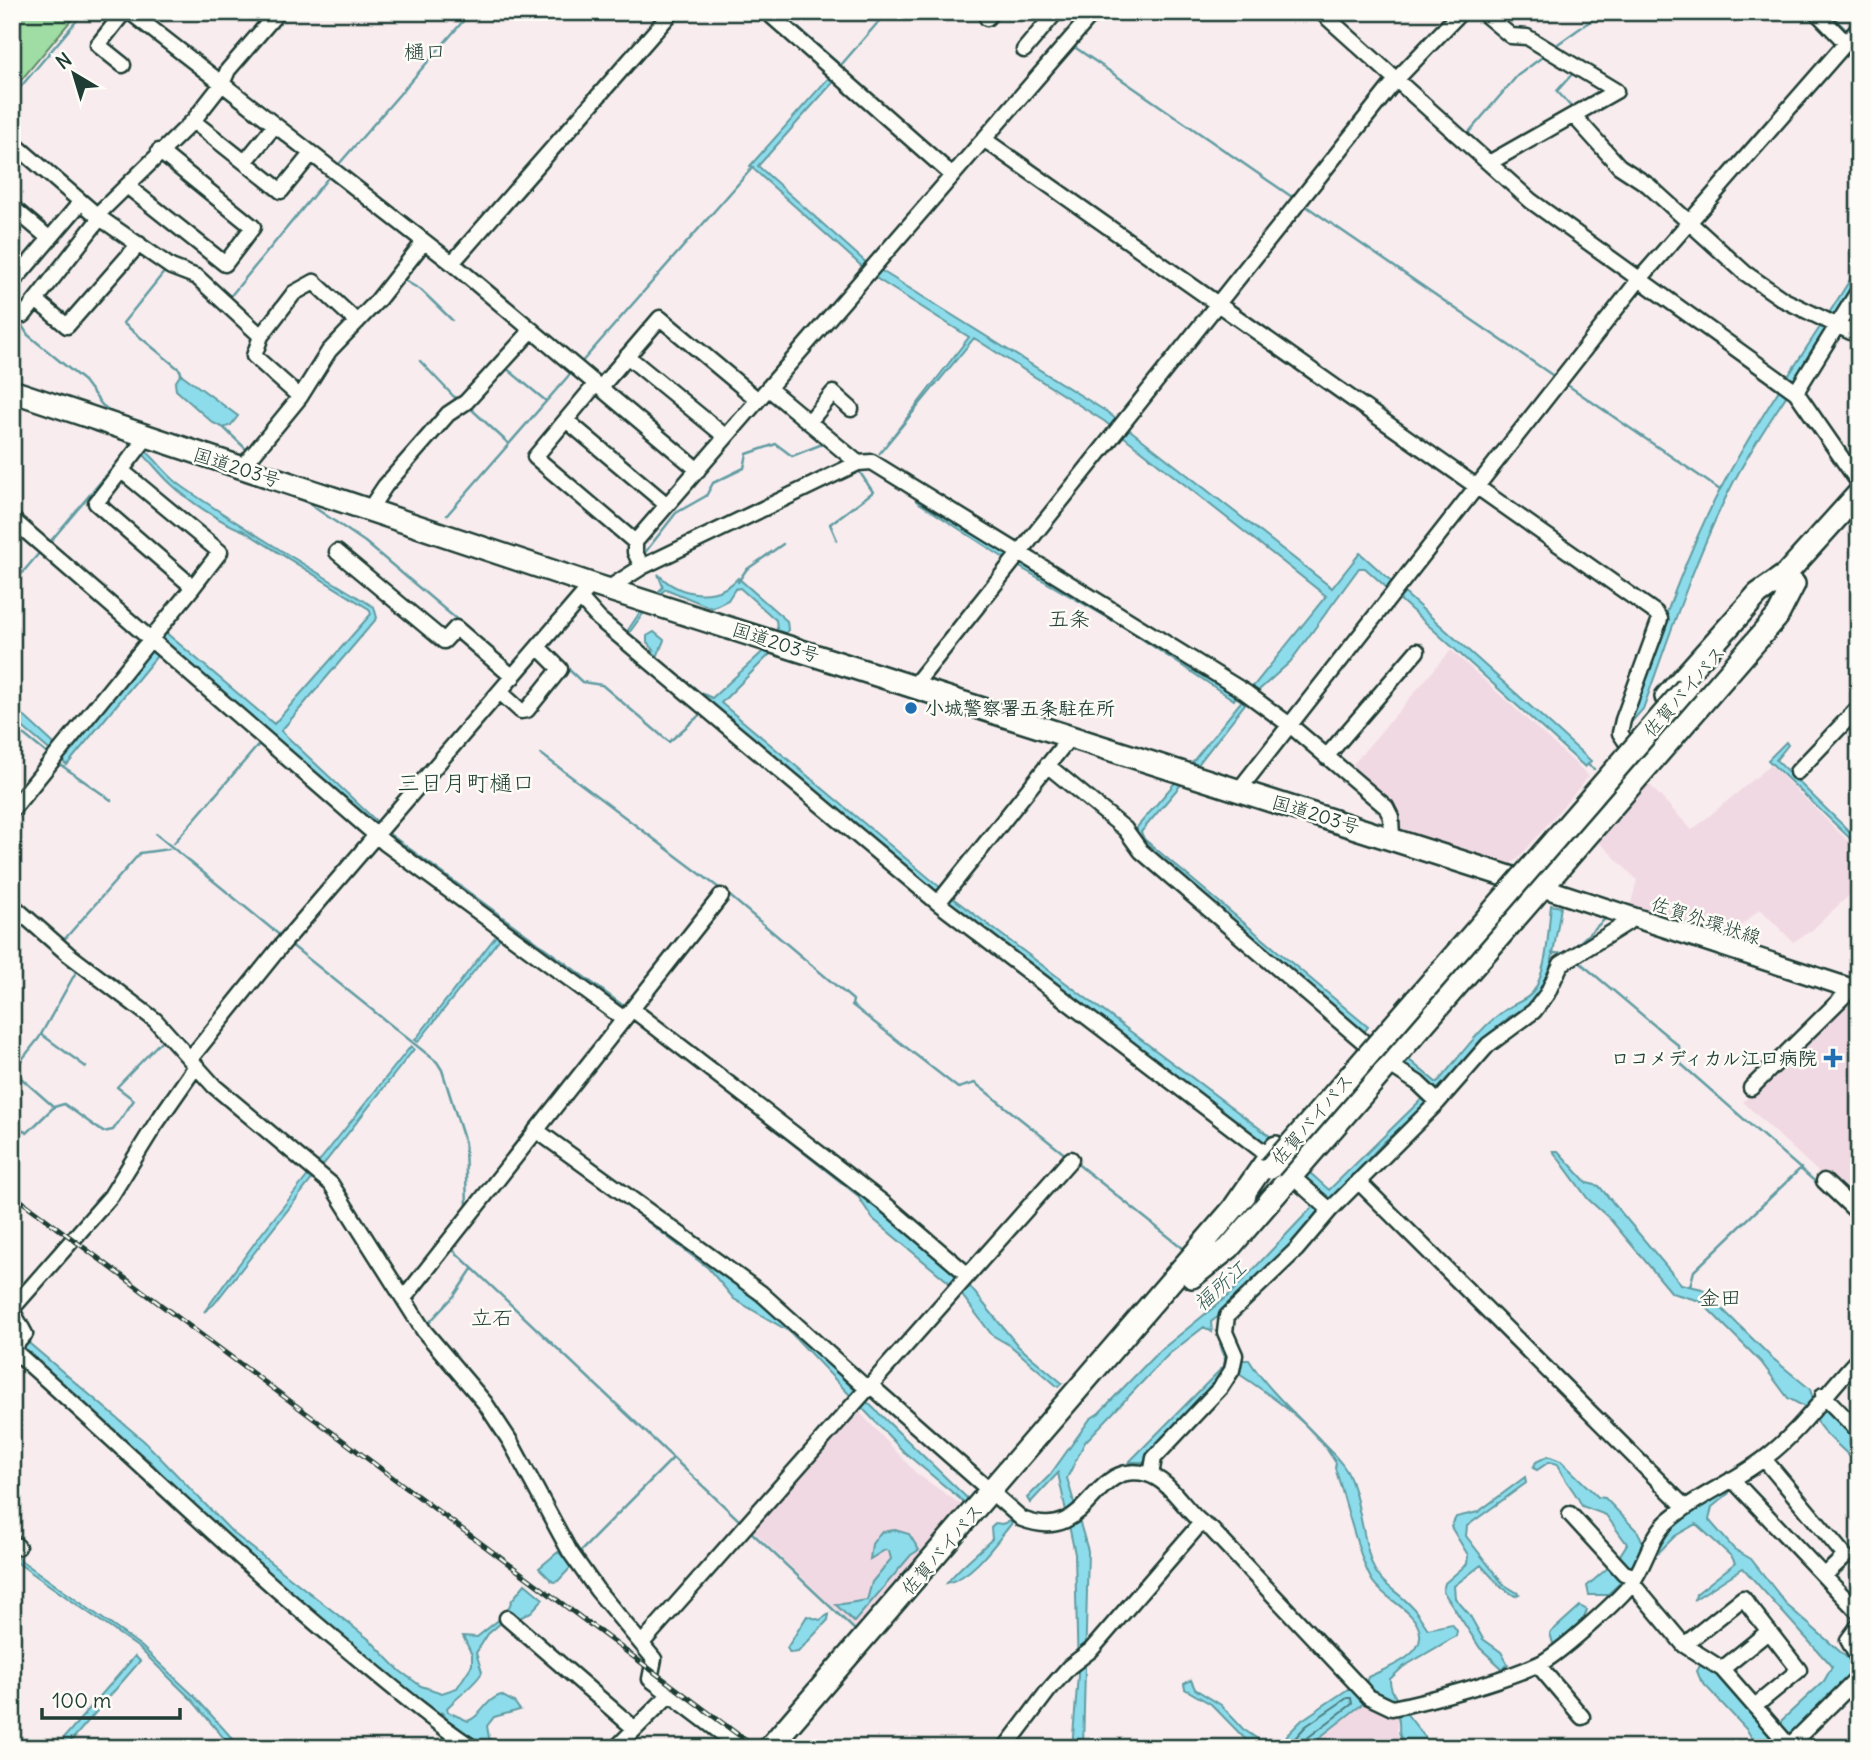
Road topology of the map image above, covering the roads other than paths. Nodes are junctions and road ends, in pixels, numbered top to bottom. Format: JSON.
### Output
{"nodes":[{"id":1,"x":124,"y":12,"type":"edge"},
{"id":2,"x":130,"y":12,"type":"edge"},
{"id":3,"x":278,"y":12,"type":"edge"},
{"id":4,"x":672,"y":12,"type":"edge"},
{"id":5,"x":767,"y":12,"type":"edge"},
{"id":6,"x":1056,"y":12,"type":"edge"},
{"id":7,"x":1094,"y":12,"type":"edge"},
{"id":8,"x":1321,"y":12,"type":"edge"},
{"id":9,"x":1461,"y":12,"type":"edge"},
{"id":10,"x":1482,"y":12,"type":"edge"},
{"id":11,"x":1816,"y":12,"type":"edge"},
{"id":12,"x":1858,"y":29,"type":"edge"},
{"id":13,"x":1846,"y":43,"type":"junction"},
{"id":14,"x":1024,"y":50,"type":"dead end"},
{"id":15,"x":122,"y":65,"type":"dead end"},
{"id":16,"x":1395,"y":81,"type":"junction"},
{"id":17,"x":222,"y":84,"type":"junction"},
{"id":18,"x":1577,"y":115,"type":"junction"},
{"id":19,"x":193,"y":121,"type":"junction"},
{"id":20,"x":275,"y":125,"type":"junction"},
{"id":21,"x":985,"y":140,"type":"junction"},
{"id":22,"x":12,"y":142,"type":"edge"},
{"id":23,"x":159,"y":151,"type":"junction"},
{"id":24,"x":311,"y":154,"type":"junction"},
{"id":25,"x":245,"y":162,"type":"junction"},
{"id":26,"x":1489,"y":163,"type":"junction"},
{"id":27,"x":951,"y":174,"type":"junction"},
{"id":28,"x":127,"y":186,"type":"junction"},
{"id":29,"x":81,"y":202,"type":"junction"},
{"id":30,"x":12,"y":207,"type":"edge"},
{"id":31,"x":101,"y":213,"type":"junction"},
{"id":32,"x":1689,"y":225,"type":"junction"},
{"id":33,"x":50,"y":239,"type":"junction"},
{"id":34,"x":423,"y":243,"type":"junction"},
{"id":35,"x":139,"y":244,"type":"junction"},
{"id":36,"x":452,"y":263,"type":"junction"},
{"id":37,"x":12,"y":271,"type":"edge"},
{"id":38,"x":1639,"y":281,"type":"junction"},
{"id":39,"x":1859,"y":290,"type":"edge"},
{"id":40,"x":36,"y":300,"type":"junction"},
{"id":41,"x":1217,"y":304,"type":"junction"},
{"id":42,"x":24,"y":315,"type":"dead end"},
{"id":43,"x":358,"y":323,"type":"junction"},
{"id":44,"x":1838,"y":327,"type":"junction"},
{"id":45,"x":532,"y":330,"type":"junction"},
{"id":46,"x":261,"y":336,"type":"junction"},
{"id":47,"x":1859,"y":336,"type":"edge"},
{"id":48,"x":627,"y":356,"type":"junction"},
{"id":49,"x":598,"y":386,"type":"junction"},
{"id":50,"x":768,"y":388,"type":"junction"},
{"id":51,"x":12,"y":391,"type":"edge"},
{"id":52,"x":1796,"y":392,"type":"junction"},
{"id":53,"x":300,"y":397,"type":"junction"},
{"id":54,"x":758,"y":400,"type":"junction"},
{"id":55,"x":851,"y":409,"type":"dead end"},
{"id":56,"x":566,"y":420,"type":"junction"},
{"id":57,"x":809,"y":422,"type":"junction"},
{"id":58,"x":726,"y":437,"type":"junction"},
{"id":59,"x":143,"y":444,"type":"junction"},
{"id":60,"x":858,"y":463,"type":"junction"},
{"id":61,"x":242,"y":469,"type":"junction"},
{"id":62,"x":698,"y":470,"type":"junction"},
{"id":63,"x":122,"y":471,"type":"junction"},
{"id":64,"x":1859,"y":483,"type":"edge"},
{"id":65,"x":1476,"y":487,"type":"junction"},
{"id":66,"x":1859,"y":493,"type":"edge"},
{"id":67,"x":667,"y":505,"type":"junction"},
{"id":68,"x":369,"y":510,"type":"junction"},
{"id":69,"x":1859,"y":512,"type":"edge"},
{"id":70,"x":12,"y":519,"type":"edge"},
{"id":71,"x":635,"y":542,"type":"junction"},
{"id":72,"x":337,"y":552,"type":"dead end"},
{"id":73,"x":1015,"y":558,"type":"junction"},
{"id":74,"x":642,"y":567,"type":"junction"},
{"id":75,"x":1789,"y":580,"type":"junction"},
{"id":76,"x":193,"y":587,"type":"junction"},
{"id":77,"x":594,"y":590,"type":"junction"},
{"id":78,"x":152,"y":638,"type":"junction"},
{"id":79,"x":542,"y":651,"type":"junction"},
{"id":80,"x":1417,"y":651,"type":"dead end"},
{"id":81,"x":513,"y":677,"type":"junction"},
{"id":82,"x":914,"y":687,"type":"junction"},
{"id":83,"x":500,"y":692,"type":"junction"},
{"id":84,"x":1859,"y":707,"type":"edge"},
{"id":85,"x":1291,"y":726,"type":"junction"},
{"id":86,"x":1071,"y":736,"type":"junction"},
{"id":87,"x":1626,"y":742,"type":"junction"},
{"id":88,"x":1325,"y":757,"type":"junction"},
{"id":89,"x":1047,"y":765,"type":"junction"},
{"id":90,"x":1797,"y":772,"type":"dead end"},
{"id":91,"x":1238,"y":790,"type":"junction"},
{"id":92,"x":12,"y":810,"type":"edge"},
{"id":93,"x":381,"y":829,"type":"junction"},
{"id":94,"x":1392,"y":837,"type":"junction"},
{"id":95,"x":1510,"y":877,"type":"junction"},
{"id":96,"x":1541,"y":887,"type":"junction"},
{"id":97,"x":721,"y":896,"type":"dead end"},
{"id":98,"x":938,"y":903,"type":"junction"},
{"id":99,"x":12,"y":905,"type":"edge"},
{"id":100,"x":1630,"y":917,"type":"junction"},
{"id":101,"x":1855,"y":990,"type":"edge"},
{"id":102,"x":628,"y":1014,"type":"junction"},
{"id":103,"x":1366,"y":1044,"type":"junction"},
{"id":104,"x":193,"y":1062,"type":"junction"},
{"id":105,"x":1390,"y":1065,"type":"junction"},
{"id":106,"x":1751,"y":1088,"type":"dead end"},
{"id":107,"x":1438,"y":1102,"type":"junction"},
{"id":108,"x":536,"y":1130,"type":"junction"},
{"id":109,"x":1071,"y":1159,"type":"dead end"},
{"id":110,"x":1278,"y":1169,"type":"junction"},
{"id":111,"x":1359,"y":1181,"type":"junction"},
{"id":112,"x":1824,"y":1181,"type":"dead end"},
{"id":113,"x":1330,"y":1210,"type":"junction"},
{"id":114,"x":1859,"y":1214,"type":"edge"},
{"id":115,"x":962,"y":1282,"type":"junction"},
{"id":116,"x":405,"y":1297,"type":"junction"},
{"id":117,"x":12,"y":1310,"type":"edge"},
{"id":118,"x":12,"y":1349,"type":"edge"},
{"id":119,"x":1859,"y":1358,"type":"edge"},
{"id":120,"x":862,"y":1394,"type":"junction"},
{"id":121,"x":1821,"y":1398,"type":"junction"},
{"id":122,"x":1859,"y":1432,"type":"edge"},
{"id":123,"x":1764,"y":1459,"type":"junction"},
{"id":124,"x":1151,"y":1475,"type":"junction"},
{"id":125,"x":1732,"y":1479,"type":"junction"},
{"id":126,"x":996,"y":1496,"type":"junction"},
{"id":127,"x":1685,"y":1507,"type":"junction"},
{"id":128,"x":1570,"y":1514,"type":"dead end"},
{"id":129,"x":1200,"y":1524,"type":"junction"},
{"id":130,"x":1824,"y":1576,"type":"junction"},
{"id":131,"x":1633,"y":1579,"type":"junction"},
{"id":132,"x":1859,"y":1612,"type":"edge"},
{"id":133,"x":508,"y":1618,"type":"dead end"},
{"id":134,"x":1859,"y":1625,"type":"edge"},
{"id":135,"x":881,"y":1628,"type":"junction"},
{"id":136,"x":1769,"y":1631,"type":"junction"},
{"id":137,"x":642,"y":1643,"type":"junction"},
{"id":138,"x":1684,"y":1644,"type":"junction"},
{"id":139,"x":1856,"y":1656,"type":"edge"},
{"id":140,"x":1538,"y":1665,"type":"junction"},
{"id":141,"x":1722,"y":1669,"type":"junction"},
{"id":142,"x":1859,"y":1677,"type":"edge"},
{"id":143,"x":669,"y":1695,"type":"junction"},
{"id":144,"x":1755,"y":1706,"type":"junction"},
{"id":145,"x":1582,"y":1717,"type":"dead end"},
{"id":146,"x":635,"y":1729,"type":"junction"},
{"id":147,"x":1784,"y":1740,"type":"edge"},
{"id":148,"x":473,"y":1748,"type":"edge"},
{"id":149,"x":616,"y":1748,"type":"edge"},
{"id":150,"x":741,"y":1748,"type":"edge"},
{"id":151,"x":769,"y":1748,"type":"edge"},
{"id":152,"x":786,"y":1748,"type":"edge"},
{"id":153,"x":1005,"y":1748,"type":"edge"}],
"edges":[{"from":1,"to":15,"type":"street"},
{"from":2,"to":17,"type":"street"},
{"from":3,"to":17,"type":"street"},
{"from":4,"to":36,"type":"street"},
{"from":5,"to":27,"type":"street"},
{"from":6,"to":14,"type":"street"},
{"from":7,"to":21,"type":"street"},
{"from":8,"to":16,"type":"street"},
{"from":9,"to":16,"type":"street"},
{"from":10,"to":18,"type":"street"},
{"from":11,"to":13,"type":"street"},
{"from":12,"to":13,"type":"street"},
{"from":13,"to":32,"type":"street"},
{"from":16,"to":26,"type":"street"},
{"from":16,"to":41,"type":"street"},
{"from":17,"to":19,"type":"street"},
{"from":17,"to":20,"type":"street"},
{"from":18,"to":26,"type":"street"},
{"from":18,"to":32,"type":"street"},
{"from":19,"to":23,"type":"street"},
{"from":19,"to":25,"type":"street"},
{"from":20,"to":24,"type":"street"},
{"from":20,"to":25,"type":"street"},
{"from":21,"to":27,"type":"street"},
{"from":21,"to":41,"type":"street"},
{"from":22,"to":29,"type":"street"},
{"from":23,"to":28,"type":"street"},
{"from":23,"to":28,"type":"street"},
{"from":24,"to":25,"type":"street"},
{"from":24,"to":34,"type":"street"},
{"from":26,"to":38,"type":"street"},
{"from":27,"to":50,"type":"street"},
{"from":28,"to":31,"type":"street"},
{"from":29,"to":31,"type":"street"},
{"from":29,"to":33,"type":"street"},
{"from":30,"to":33,"type":"street"},
{"from":31,"to":35,"type":"street"},
{"from":31,"to":40,"type":"street"},
{"from":32,"to":38,"type":"street"},
{"from":32,"to":44,"type":"street"},
{"from":33,"to":37,"type":"street"},
{"from":34,"to":36,"type":"street"},
{"from":34,"to":43,"type":"street"},
{"from":35,"to":40,"type":"street"},
{"from":35,"to":46,"type":"street"},
{"from":36,"to":45,"type":"street"},
{"from":38,"to":52,"type":"street"},
{"from":38,"to":65,"type":"street"},
{"from":39,"to":44,"type":"street"},
{"from":40,"to":42,"type":"street"},
{"from":41,"to":65,"type":"street"},
{"from":41,"to":73,"type":"street"},
{"from":43,"to":46,"type":"street"},
{"from":43,"to":53,"type":"street"},
{"from":44,"to":47,"type":"street"},
{"from":44,"to":52,"type":"street"},
{"from":45,"to":49,"type":"street"},
{"from":45,"to":68,"type":"street"},
{"from":46,"to":53,"type":"street"},
{"from":48,"to":49,"type":"street"},
{"from":48,"to":54,"type":"street"},
{"from":48,"to":58,"type":"street"},
{"from":49,"to":56,"type":"street"},
{"from":49,"to":62,"type":"street"},
{"from":50,"to":54,"type":"street"},
{"from":50,"to":57,"type":"street"},
{"from":51,"to":59,"type":"highway","name":"国道203号"},
{"from":52,"to":64,"type":"street"},
{"from":53,"to":61,"type":"street"},
{"from":54,"to":58,"type":"street"},
{"from":55,"to":57,"type":"street"},
{"from":56,"to":67,"type":"street"},
{"from":56,"to":71,"type":"street"},
{"from":57,"to":60,"type":"street"},
{"from":58,"to":62,"type":"street"},
{"from":59,"to":61,"type":"highway","name":"国道203号"},
{"from":59,"to":63,"type":"street"},
{"from":60,"to":73,"type":"street"},
{"from":60,"to":74,"type":"street"},
{"from":61,"to":68,"type":"highway","name":"国道203号"},
{"from":62,"to":67,"type":"street"},
{"from":63,"to":76,"type":"street"},
{"from":63,"to":76,"type":"street"},
{"from":65,"to":85,"type":"street"},
{"from":65,"to":87,"type":"street"},
{"from":66,"to":75,"type":"highway","name":"佐賀バイパス"},
{"from":67,"to":71,"type":"street"},
{"from":68,"to":77,"type":"highway","name":"国道203号"},
{"from":69,"to":75,"type":"highway","name":"佐賀バイパス"},
{"from":70,"to":78,"type":"street"},
{"from":71,"to":74,"type":"street"},
{"from":72,"to":81,"type":"street"},
{"from":73,"to":82,"type":"street"},
{"from":73,"to":85,"type":"street"},
{"from":74,"to":77,"type":"street"},
{"from":75,"to":87,"type":"highway"},
{"from":75,"to":96,"type":"highway"},
{"from":75,"to":110,"type":"highway","name":"佐賀バイパス"},
{"from":76,"to":78,"type":"street"},
{"from":77,"to":79,"type":"street"},
{"from":77,"to":82,"type":"highway","name":"国道203号"},
{"from":77,"to":98,"type":"street"},
{"from":78,"to":92,"type":"street"},
{"from":78,"to":93,"type":"street"},
{"from":79,"to":81,"type":"street"},
{"from":79,"to":83,"type":"street"},
{"from":80,"to":88,"type":"street"},
{"from":81,"to":83,"type":"street"},
{"from":82,"to":86,"type":"highway","name":"国道203号"},
{"from":83,"to":93,"type":"street"},
{"from":84,"to":90,"type":"street"},
{"from":85,"to":88,"type":"street"},
{"from":85,"to":91,"type":"street"},
{"from":86,"to":89,"type":"street"},
{"from":86,"to":91,"type":"highway","name":"国道203号"},
{"from":87,"to":95,"type":"highway"},
{"from":88,"to":94,"type":"street"},
{"from":89,"to":98,"type":"street"},
{"from":89,"to":103,"type":"street"},
{"from":91,"to":94,"type":"highway","name":"国道203号"},
{"from":93,"to":102,"type":"street"},
{"from":93,"to":104,"type":"street"},
{"from":94,"to":95,"type":"highway","name":"国道203号"},
{"from":95,"to":96,"type":"highway","name":"国道203号"},
{"from":95,"to":103,"type":"highway"},
{"from":96,"to":100,"type":"main road","name":"佐賀外環状線"},
{"from":96,"to":105,"type":"highway"},
{"from":97,"to":102,"type":"street"},
{"from":98,"to":110,"type":"street"},
{"from":99,"to":104,"type":"street"},
{"from":100,"to":101,"type":"main road","name":"佐賀外環状線"},
{"from":100,"to":107,"type":"street"},
{"from":101,"to":106,"type":"street"},
{"from":102,"to":108,"type":"street"},
{"from":102,"to":115,"type":"street"},
{"from":103,"to":110,"type":"highway"},
{"from":104,"to":116,"type":"street"},
{"from":104,"to":117,"type":"street"},
{"from":105,"to":107,"type":"street"},
{"from":105,"to":110,"type":"highway"},
{"from":107,"to":111,"type":"street"},
{"from":108,"to":116,"type":"street"},
{"from":108,"to":120,"type":"street"},
{"from":109,"to":115,"type":"street"},
{"from":110,"to":113,"type":"street"},
{"from":110,"to":126,"type":"highway","name":"佐賀バイパス"},
{"from":110,"to":126,"type":"highway","name":"佐賀バイパス"},
{"from":111,"to":113,"type":"street"},
{"from":111,"to":127,"type":"street"},
{"from":112,"to":114,"type":"street"},
{"from":113,"to":124,"type":"street"},
{"from":115,"to":120,"type":"street"},
{"from":116,"to":137,"type":"street"},
{"from":117,"to":118,"type":"street"},
{"from":118,"to":148,"type":"street"},
{"from":119,"to":121,"type":"street"},
{"from":120,"to":126,"type":"street"},
{"from":120,"to":137,"type":"street"},
{"from":121,"to":122,"type":"street"},
{"from":121,"to":123,"type":"street"},
{"from":123,"to":125,"type":"street"},
{"from":123,"to":130,"type":"street"},
{"from":124,"to":126,"type":"street"},
{"from":124,"to":129,"type":"street"},
{"from":125,"to":127,"type":"street"},
{"from":125,"to":130,"type":"street"},
{"from":126,"to":135,"type":"highway","name":"佐賀バイパス"},
{"from":127,"to":131,"type":"street"},
{"from":128,"to":131,"type":"street"},
{"from":129,"to":140,"type":"street"},
{"from":129,"to":153,"type":"street"},
{"from":130,"to":132,"type":"street"},
{"from":131,"to":138,"type":"street"},
{"from":131,"to":140,"type":"street"},
{"from":133,"to":146,"type":"street"},
{"from":134,"to":139,"type":"street"},
{"from":135,"to":151,"type":"highway","name":"佐賀バイパス"},
{"from":135,"to":152,"type":"highway","name":"佐賀バイパス"},
{"from":136,"to":138,"type":"street"},
{"from":136,"to":141,"type":"street"},
{"from":136,"to":144,"type":"street"},
{"from":137,"to":143,"type":"street"},
{"from":138,"to":141,"type":"street"},
{"from":140,"to":145,"type":"street"},
{"from":141,"to":144,"type":"street"},
{"from":142,"to":147,"type":"street"},
{"from":143,"to":146,"type":"street"},
{"from":143,"to":150,"type":"street"},
{"from":144,"to":147,"type":"street"},
{"from":146,"to":149,"type":"street"}]}
